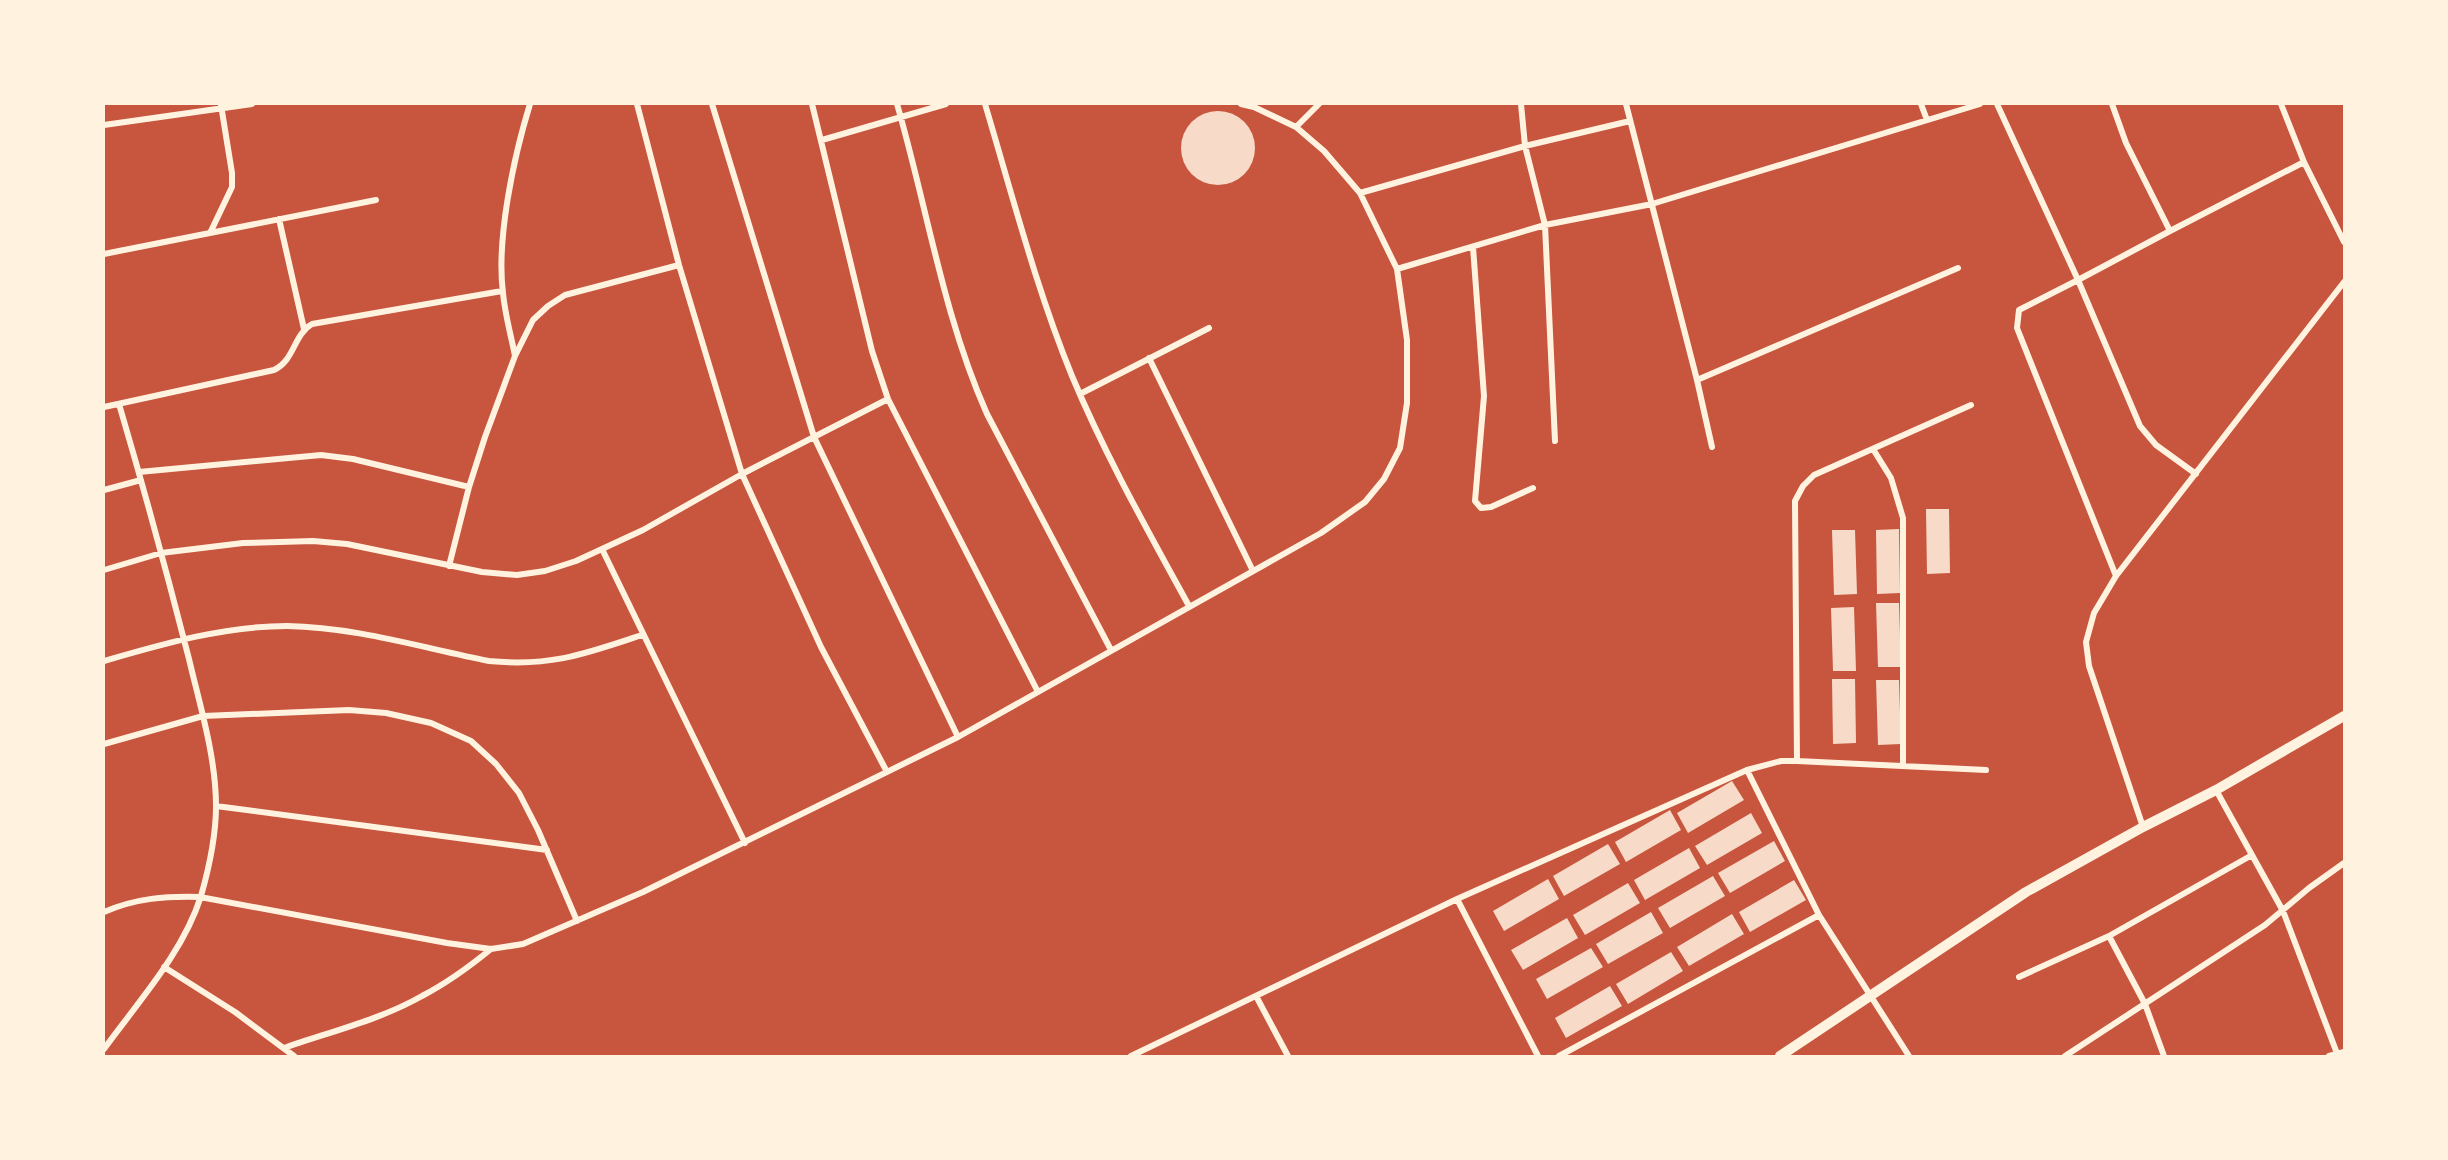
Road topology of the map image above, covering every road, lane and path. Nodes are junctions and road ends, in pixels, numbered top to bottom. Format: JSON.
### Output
{"nodes":[{"id":1,"x":252,"y":104,"type":"edge"},
{"id":2,"x":530,"y":104,"type":"edge"},
{"id":3,"x":637,"y":104,"type":"edge"},
{"id":4,"x":712,"y":104,"type":"edge"},
{"id":5,"x":812,"y":104,"type":"edge"},
{"id":6,"x":897,"y":104,"type":"edge"},
{"id":7,"x":946,"y":104,"type":"edge"},
{"id":8,"x":985,"y":104,"type":"edge"},
{"id":9,"x":1241,"y":104,"type":"edge"},
{"id":10,"x":1319,"y":104,"type":"edge"},
{"id":11,"x":1521,"y":104,"type":"edge"},
{"id":12,"x":1626,"y":104,"type":"edge"},
{"id":13,"x":1921,"y":104,"type":"edge"},
{"id":14,"x":1980,"y":104,"type":"edge"},
{"id":15,"x":1997,"y":104,"type":"edge"},
{"id":16,"x":2112,"y":104,"type":"edge"},
{"id":17,"x":2281,"y":104,"type":"edge"},
{"id":18,"x":221,"y":105,"type":"edge"},
{"id":19,"x":900,"y":117,"type":"junction"},
{"id":20,"x":1927,"y":120,"type":"junction"},
{"id":21,"x":1630,"y":121,"type":"junction"},
{"id":22,"x":104,"y":125,"type":"edge"},
{"id":23,"x":1296,"y":126,"type":"junction"},
{"id":24,"x":822,"y":140,"type":"junction"},
{"id":25,"x":1526,"y":146,"type":"junction"},
{"id":26,"x":2304,"y":162,"type":"junction"},
{"id":27,"x":1360,"y":194,"type":"junction"},
{"id":28,"x":376,"y":200,"type":"dead end"},
{"id":29,"x":1652,"y":204,"type":"junction"},
{"id":30,"x":279,"y":219,"type":"junction"},
{"id":31,"x":1545,"y":225,"type":"junction"},
{"id":32,"x":211,"y":231,"type":"junction"},
{"id":33,"x":2170,"y":231,"type":"junction"},
{"id":34,"x":2344,"y":242,"type":"edge"},
{"id":35,"x":1473,"y":247,"type":"junction"},
{"id":36,"x":104,"y":254,"type":"edge"},
{"id":37,"x":680,"y":265,"type":"junction"},
{"id":38,"x":1958,"y":268,"type":"dead end"},
{"id":39,"x":1397,"y":269,"type":"junction"},
{"id":40,"x":2078,"y":280,"type":"junction"},
{"id":41,"x":2344,"y":282,"type":"edge"},
{"id":42,"x":502,"y":291,"type":"junction"},
{"id":43,"x":1209,"y":328,"type":"dead end"},
{"id":44,"x":304,"y":329,"type":"junction"},
{"id":45,"x":515,"y":356,"type":"junction"},
{"id":46,"x":1149,"y":358,"type":"junction"},
{"id":47,"x":1697,"y":380,"type":"junction"},
{"id":48,"x":1080,"y":394,"type":"junction"},
{"id":49,"x":888,"y":399,"type":"junction"},
{"id":50,"x":119,"y":404,"type":"junction"},
{"id":51,"x":1971,"y":405,"type":"dead end"},
{"id":52,"x":104,"y":407,"type":"edge"},
{"id":53,"x":814,"y":437,"type":"junction"},
{"id":54,"x":1555,"y":441,"type":"dead end"},
{"id":55,"x":1712,"y":447,"type":"dead end"},
{"id":56,"x":1873,"y":448,"type":"junction"},
{"id":57,"x":139,"y":472,"type":"junction"},
{"id":58,"x":742,"y":474,"type":"junction"},
{"id":59,"x":2196,"y":474,"type":"junction"},
{"id":60,"x":141,"y":480,"type":"junction"},
{"id":61,"x":469,"y":487,"type":"junction"},
{"id":62,"x":1533,"y":488,"type":"dead end"},
{"id":63,"x":104,"y":490,"type":"edge"},
{"id":64,"x":602,"y":549,"type":"junction"},
{"id":65,"x":161,"y":553,"type":"junction"},
{"id":66,"x":449,"y":566,"type":"junction"},
{"id":67,"x":104,"y":570,"type":"edge"},
{"id":68,"x":1253,"y":570,"type":"junction"},
{"id":69,"x":2116,"y":576,"type":"junction"},
{"id":70,"x":1189,"y":606,"type":"junction"},
{"id":71,"x":642,"y":635,"type":"junction"},
{"id":72,"x":183,"y":638,"type":"junction"},
{"id":73,"x":1111,"y":650,"type":"junction"},
{"id":74,"x":104,"y":661,"type":"edge"},
{"id":75,"x":1038,"y":692,"type":"junction"},
{"id":76,"x":203,"y":716,"type":"junction"},
{"id":77,"x":2344,"y":716,"type":"edge"},
{"id":78,"x":958,"y":737,"type":"junction"},
{"id":79,"x":104,"y":744,"type":"edge"},
{"id":80,"x":1797,"y":761,"type":"junction"},
{"id":81,"x":1903,"y":766,"type":"junction"},
{"id":82,"x":1748,"y":770,"type":"junction"},
{"id":83,"x":1986,"y":770,"type":"dead end"},
{"id":84,"x":887,"y":772,"type":"junction"},
{"id":85,"x":2216,"y":789,"type":"junction"},
{"id":86,"x":216,"y":806,"type":"junction"},
{"id":87,"x":2142,"y":827,"type":"junction"},
{"id":88,"x":746,"y":843,"type":"junction"},
{"id":89,"x":547,"y":850,"type":"junction"},
{"id":90,"x":2252,"y":855,"type":"junction"},
{"id":91,"x":2344,"y":863,"type":"edge"},
{"id":92,"x":201,"y":897,"type":"junction"},
{"id":93,"x":1457,"y":899,"type":"junction"},
{"id":94,"x":2283,"y":911,"type":"junction"},
{"id":95,"x":104,"y":912,"type":"edge"},
{"id":96,"x":1819,"y":915,"type":"junction"},
{"id":97,"x":577,"y":921,"type":"junction"},
{"id":98,"x":2109,"y":936,"type":"junction"},
{"id":99,"x":491,"y":949,"type":"junction"},
{"id":100,"x":164,"y":966,"type":"junction"},
{"id":101,"x":2019,"y":977,"type":"dead end"},
{"id":102,"x":1872,"y":995,"type":"junction"},
{"id":103,"x":1256,"y":996,"type":"junction"},
{"id":104,"x":2145,"y":1004,"type":"junction"},
{"id":105,"x":284,"y":1048,"type":"junction"},
{"id":106,"x":104,"y":1049,"type":"edge"},
{"id":107,"x":2340,"y":1054,"type":"edge"},
{"id":108,"x":294,"y":1056,"type":"edge"},
{"id":109,"x":1131,"y":1056,"type":"edge"},
{"id":110,"x":1288,"y":1056,"type":"edge"},
{"id":111,"x":1538,"y":1056,"type":"edge"},
{"id":112,"x":1560,"y":1056,"type":"edge"},
{"id":113,"x":1780,"y":1056,"type":"edge"},
{"id":114,"x":1909,"y":1056,"type":"edge"},
{"id":115,"x":2064,"y":1056,"type":"edge"},
{"id":116,"x":2164,"y":1056,"type":"edge"},
{"id":117,"x":2329,"y":1056,"type":"edge"}],
"edges":[{"from":1,"to":18,"type":"street"},
{"from":2,"to":42,"type":"street"},
{"from":3,"to":37,"type":"street"},
{"from":4,"to":53,"type":"street"},
{"from":5,"to":24,"type":"street"},
{"from":6,"to":19,"type":"street"},
{"from":7,"to":19,"type":"street"},
{"from":8,"to":48,"type":"street"},
{"from":9,"to":23,"type":"street"},
{"from":10,"to":23,"type":"street"},
{"from":11,"to":25,"type":"street"},
{"from":12,"to":21,"type":"street"},
{"from":13,"to":20,"type":"street"},
{"from":14,"to":20,"type":"street"},
{"from":15,"to":40,"type":"street"},
{"from":16,"to":33,"type":"street"},
{"from":17,"to":26,"type":"street"},
{"from":18,"to":22,"type":"street"},
{"from":18,"to":32,"type":"street"},
{"from":19,"to":24,"type":"street"},
{"from":19,"to":73,"type":"street"},
{"from":20,"to":29,"type":"street"},
{"from":21,"to":25,"type":"street"},
{"from":21,"to":29,"type":"street"},
{"from":23,"to":27,"type":"street"},
{"from":24,"to":49,"type":"street"},
{"from":25,"to":27,"type":"street"},
{"from":25,"to":31,"type":"street"},
{"from":26,"to":33,"type":"street"},
{"from":26,"to":34,"type":"street"},
{"from":27,"to":39,"type":"street"},
{"from":28,"to":30,"type":"street"},
{"from":29,"to":31,"type":"street"},
{"from":29,"to":47,"type":"street"},
{"from":30,"to":32,"type":"street"},
{"from":30,"to":44,"type":"street"},
{"from":31,"to":35,"type":"street"},
{"from":31,"to":54,"type":"street"},
{"from":32,"to":36,"type":"street"},
{"from":33,"to":40,"type":"street"},
{"from":35,"to":39,"type":"street"},
{"from":35,"to":62,"type":"street"},
{"from":37,"to":45,"type":"street"},
{"from":37,"to":58,"type":"street"},
{"from":38,"to":47,"type":"street"},
{"from":39,"to":68,"type":"street"},
{"from":40,"to":59,"type":"street"},
{"from":40,"to":69,"type":"street"},
{"from":41,"to":59,"type":"street"},
{"from":42,"to":44,"type":"street"},
{"from":42,"to":45,"type":"street"},
{"from":43,"to":46,"type":"street"},
{"from":44,"to":50,"type":"street"},
{"from":45,"to":61,"type":"street"},
{"from":46,"to":48,"type":"street"},
{"from":46,"to":68,"type":"street"},
{"from":47,"to":55,"type":"street"},
{"from":48,"to":70,"type":"street"},
{"from":49,"to":53,"type":"street"},
{"from":49,"to":75,"type":"street"},
{"from":50,"to":52,"type":"street"},
{"from":50,"to":57,"type":"street"},
{"from":51,"to":56,"type":"street"},
{"from":53,"to":58,"type":"street"},
{"from":53,"to":78,"type":"street"},
{"from":56,"to":80,"type":"street"},
{"from":56,"to":81,"type":"street"},
{"from":57,"to":60,"type":"street"},
{"from":57,"to":61,"type":"street"},
{"from":58,"to":64,"type":"street"},
{"from":58,"to":84,"type":"street"},
{"from":59,"to":69,"type":"street"},
{"from":60,"to":63,"type":"street"},
{"from":60,"to":65,"type":"street"},
{"from":61,"to":66,"type":"street"},
{"from":64,"to":66,"type":"street"},
{"from":64,"to":71,"type":"street"},
{"from":65,"to":66,"type":"street"},
{"from":65,"to":67,"type":"street"},
{"from":65,"to":72,"type":"street"},
{"from":68,"to":70,"type":"street"},
{"from":69,"to":87,"type":"street"},
{"from":70,"to":73,"type":"street"},
{"from":71,"to":72,"type":"street"},
{"from":71,"to":88,"type":"street"},
{"from":72,"to":74,"type":"street"},
{"from":72,"to":76,"type":"street"},
{"from":73,"to":75,"type":"street"},
{"from":75,"to":78,"type":"street"},
{"from":76,"to":79,"type":"street"},
{"from":76,"to":86,"type":"street"},
{"from":76,"to":89,"type":"street"},
{"from":77,"to":85,"type":"street"},
{"from":78,"to":84,"type":"street"},
{"from":80,"to":81,"type":"street"},
{"from":80,"to":82,"type":"street"},
{"from":81,"to":83,"type":"street"},
{"from":82,"to":93,"type":"street"},
{"from":82,"to":96,"type":"street"},
{"from":84,"to":88,"type":"street"},
{"from":85,"to":87,"type":"street"},
{"from":85,"to":90,"type":"street"},
{"from":86,"to":89,"type":"street"},
{"from":86,"to":92,"type":"street"},
{"from":87,"to":102,"type":"street"},
{"from":88,"to":97,"type":"street"},
{"from":89,"to":97,"type":"street"},
{"from":90,"to":94,"type":"street"},
{"from":90,"to":98,"type":"street"},
{"from":91,"to":94,"type":"street"},
{"from":92,"to":95,"type":"street"},
{"from":92,"to":99,"type":"street"},
{"from":92,"to":100,"type":"street"},
{"from":93,"to":103,"type":"street"},
{"from":93,"to":111,"type":"street"},
{"from":94,"to":104,"type":"street"},
{"from":94,"to":107,"type":"street"},
{"from":96,"to":102,"type":"street"},
{"from":96,"to":112,"type":"street"},
{"from":97,"to":99,"type":"street"},
{"from":98,"to":101,"type":"street"},
{"from":98,"to":104,"type":"street"},
{"from":99,"to":105,"type":"street"},
{"from":100,"to":105,"type":"street"},
{"from":100,"to":106,"type":"street"},
{"from":102,"to":113,"type":"street"},
{"from":102,"to":114,"type":"street"},
{"from":103,"to":109,"type":"street"},
{"from":103,"to":110,"type":"street"},
{"from":104,"to":115,"type":"street"},
{"from":104,"to":116,"type":"street"},
{"from":105,"to":108,"type":"street"},
{"from":107,"to":117,"type":"street"}]}
